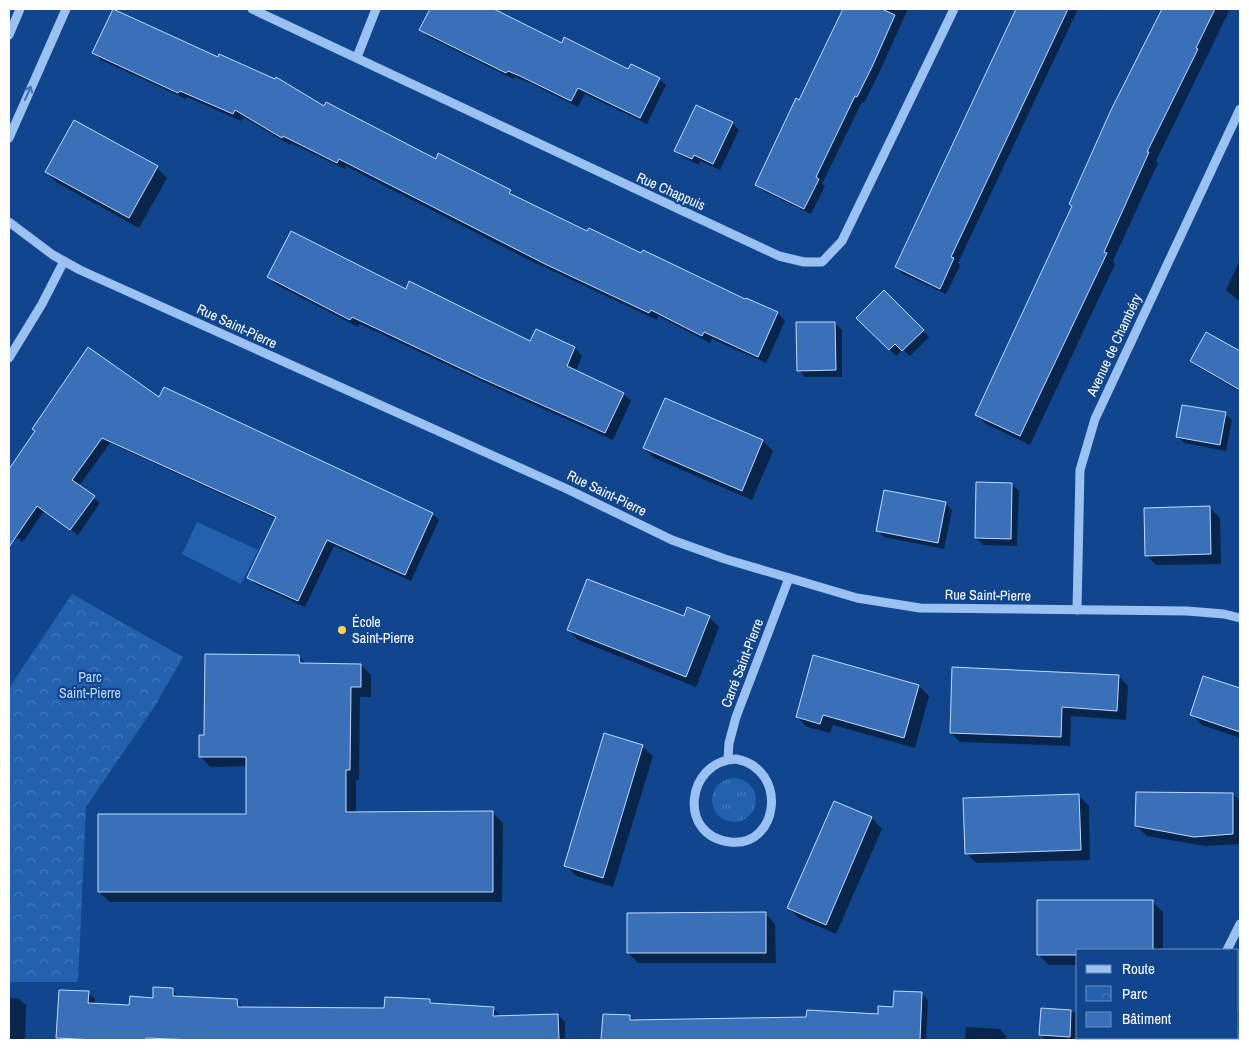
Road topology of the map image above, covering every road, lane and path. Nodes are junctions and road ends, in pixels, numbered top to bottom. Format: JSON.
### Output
{"nodes":[{"id":1,"x":20,"y":9,"type":"edge"},
{"id":2,"x":66,"y":9,"type":"edge"},
{"id":3,"x":252,"y":9,"type":"edge"},
{"id":4,"x":376,"y":9,"type":"edge"},
{"id":5,"x":954,"y":9,"type":"edge"},
{"id":6,"x":9,"y":35,"type":"edge"},
{"id":7,"x":357,"y":57,"type":"junction"},
{"id":8,"x":1240,"y":109,"type":"edge"},
{"id":9,"x":9,"y":138,"type":"edge"},
{"id":10,"x":9,"y":222,"type":"edge"},
{"id":11,"x":64,"y":262,"type":"junction"},
{"id":12,"x":9,"y":358,"type":"edge"},
{"id":13,"x":789,"y":578,"type":"junction"},
{"id":14,"x":1077,"y":610,"type":"junction"},
{"id":15,"x":1240,"y":618,"type":"edge"},
{"id":16,"x":728,"y":759,"type":"junction"},
{"id":17,"x":1240,"y":924,"type":"edge"},
{"id":18,"x":1228,"y":949,"type":"edge"}],
"edges":[{"from":1,"to":6,"type":"street"},
{"from":9,"to":2,"type":"street","one_way":true},
{"from":3,"to":7,"type":"street","name":"Rue Chappuis"},
{"from":4,"to":7,"type":"street"},
{"from":5,"to":7,"type":"street","name":"Rue Chappuis"},
{"from":8,"to":14,"type":"street","name":"Avenue de Chambéry"},
{"from":10,"to":11,"type":"street","name":"Rue Saint-Pierre"},
{"from":11,"to":12,"type":"street"},
{"from":11,"to":13,"type":"street","name":"Rue Saint-Pierre"},
{"from":13,"to":14,"type":"street","name":"Rue Saint-Pierre"},
{"from":13,"to":16,"type":"street","name":"Carré Saint-Pierre"},
{"from":14,"to":15,"type":"street","name":"Rue Saint-Pierre"},
{"from":16,"to":16,"type":"street"},
{"from":17,"to":18,"type":"street"}]}
